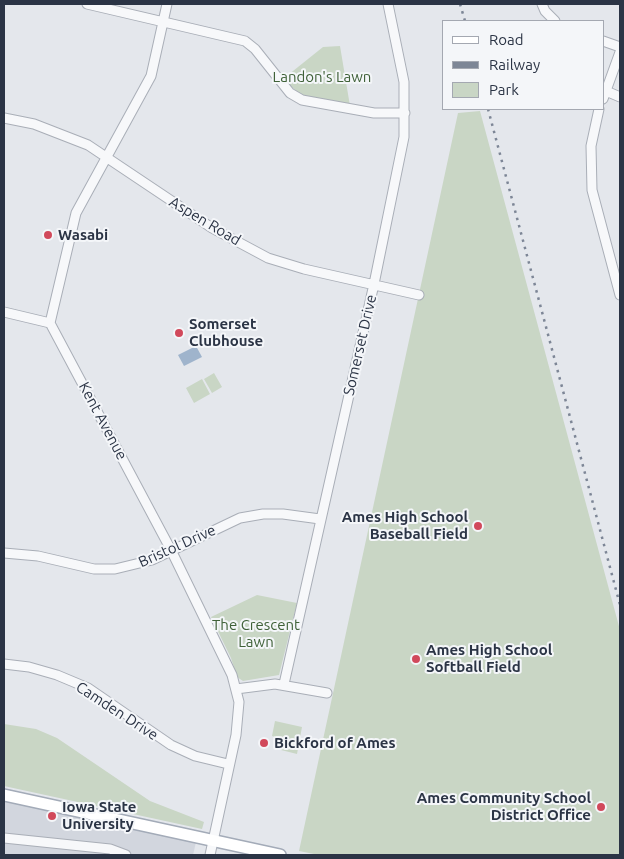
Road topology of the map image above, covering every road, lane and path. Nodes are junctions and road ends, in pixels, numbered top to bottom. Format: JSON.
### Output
{"nodes":[{"id":1,"x":87,"y":4,"type":"edge"},
{"id":2,"x":168,"y":4,"type":"edge"},
{"id":3,"x":388,"y":4,"type":"edge"},
{"id":4,"x":542,"y":4,"type":"edge"},
{"id":5,"x":555,"y":20,"type":"edge"},
{"id":6,"x":164,"y":22,"type":"junction"},
{"id":7,"x":604,"y":40,"type":"edge"},
{"id":8,"x":620,"y":47,"type":"edge"},
{"id":9,"x":620,"y":52,"type":"edge"},
{"id":10,"x":604,"y":95,"type":"edge"},
{"id":11,"x":620,"y":97,"type":"edge"},
{"id":12,"x":599,"y":110,"type":"edge"},
{"id":13,"x":405,"y":113,"type":"junction"},
{"id":14,"x":4,"y":118,"type":"edge"},
{"id":15,"x":107,"y":156,"type":"junction"},
{"id":16,"x":374,"y":284,"type":"junction"},
{"id":17,"x":419,"y":294,"type":"dead end"},
{"id":18,"x":620,"y":295,"type":"edge"},
{"id":19,"x":4,"y":312,"type":"edge"},
{"id":20,"x":50,"y":323,"type":"junction"},
{"id":21,"x":320,"y":519,"type":"junction"},
{"id":22,"x":171,"y":550,"type":"junction"},
{"id":23,"x":4,"y":553,"type":"edge"},
{"id":24,"x":4,"y":664,"type":"edge"},
{"id":25,"x":284,"y":684,"type":"junction"},
{"id":26,"x":236,"y":689,"type":"junction"},
{"id":27,"x":327,"y":693,"type":"dead end"},
{"id":28,"x":228,"y":764,"type":"junction"},
{"id":29,"x":4,"y":795,"type":"edge"},
{"id":30,"x":4,"y":838,"type":"edge"},
{"id":31,"x":213,"y":841,"type":"junction"},
{"id":32,"x":126,"y":855,"type":"edge"},
{"id":33,"x":210,"y":855,"type":"edge"},
{"id":34,"x":280,"y":855,"type":"edge"}],
"edges":[{"from":1,"to":6,"type":"street"},
{"from":2,"to":6,"type":"street"},
{"from":3,"to":13,"type":"street","name":"Somerset Drive"},
{"from":4,"to":5,"type":"street"},
{"from":6,"to":13,"type":"street"},
{"from":6,"to":15,"type":"street"},
{"from":7,"to":8,"type":"street"},
{"from":9,"to":10,"type":"street"},
{"from":10,"to":11,"type":"street"},
{"from":12,"to":18,"type":"street"},
{"from":13,"to":16,"type":"street","name":"Somerset Drive"},
{"from":14,"to":15,"type":"street","name":"Aspen Road"},
{"from":15,"to":16,"type":"street","name":"Aspen Road"},
{"from":15,"to":20,"type":"street"},
{"from":16,"to":17,"type":"street","name":"Aspen Road"},
{"from":16,"to":21,"type":"street","name":"Somerset Drive"},
{"from":19,"to":20,"type":"street"},
{"from":20,"to":22,"type":"street","name":"Kent Avenue"},
{"from":21,"to":22,"type":"street","name":"Bristol Drive"},
{"from":21,"to":25,"type":"street","name":"Somerset Drive"},
{"from":22,"to":23,"type":"street","name":"Bristol Drive"},
{"from":22,"to":26,"type":"street","name":"Kent Avenue"},
{"from":24,"to":28,"type":"street","name":"Camden Drive"},
{"from":25,"to":26,"type":"street"},
{"from":25,"to":27,"type":"street"},
{"from":26,"to":28,"type":"street","name":"Kent Avenue"},
{"from":28,"to":31,"type":"street","name":"Kent Avenue"},
{"from":29,"to":31,"type":"main road"},
{"from":30,"to":32,"type":"street"},
{"from":31,"to":33,"type":"street","name":"Kent Avenue"},
{"from":31,"to":34,"type":"main road"}]}
